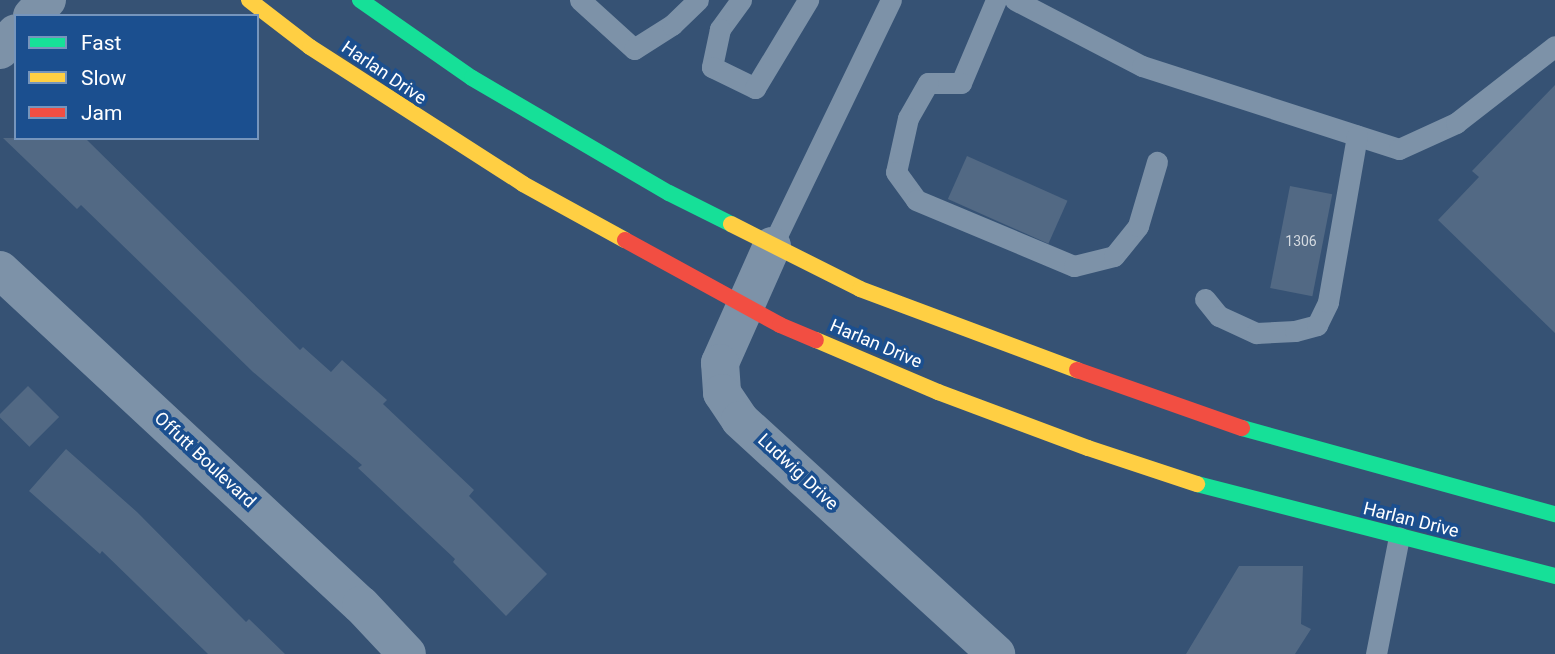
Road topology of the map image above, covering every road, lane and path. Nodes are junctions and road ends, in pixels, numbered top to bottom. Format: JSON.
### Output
{"nodes":[{"id":1,"x":47,"y":0,"type":"edge"},
{"id":2,"x":249,"y":0,"type":"edge"},
{"id":3,"x":360,"y":0,"type":"edge"},
{"id":4,"x":580,"y":0,"type":"edge"},
{"id":5,"x":698,"y":0,"type":"edge"},
{"id":6,"x":741,"y":0,"type":"edge"},
{"id":7,"x":808,"y":0,"type":"edge"},
{"id":8,"x":891,"y":0,"type":"edge"},
{"id":9,"x":996,"y":0,"type":"edge"},
{"id":10,"x":1015,"y":0,"type":"edge"},
{"id":11,"x":34,"y":14,"type":"edge"},
{"id":12,"x":14,"y":35,"type":"edge"},
{"id":13,"x":1555,"y":46,"type":"edge"},
{"id":14,"x":0,"y":50,"type":"edge"},
{"id":15,"x":1357,"y":135,"type":"junction"},
{"id":16,"x":1157,"y":162,"type":"dead end"},
{"id":17,"x":772,"y":246,"type":"junction"},
{"id":18,"x":0,"y":270,"type":"edge"},
{"id":19,"x":1205,"y":299,"type":"dead end"},
{"id":20,"x":743,"y":306,"type":"junction"},
{"id":21,"x":1555,"y":514,"type":"edge"},
{"id":22,"x":1399,"y":537,"type":"junction"},
{"id":23,"x":1555,"y":576,"type":"edge"},
{"id":24,"x":407,"y":654,"type":"edge"},
{"id":25,"x":996,"y":654,"type":"edge"},
{"id":26,"x":1376,"y":654,"type":"edge"}],
"edges":[{"from":1,"to":11,"type":"street"},
{"from":2,"to":20,"type":"main road","name":"Harlan Drive"},
{"from":3,"to":17,"type":"main road"},
{"from":4,"to":5,"type":"lane"},
{"from":6,"to":7,"type":"lane"},
{"from":8,"to":17,"type":"lane"},
{"from":9,"to":16,"type":"lane"},
{"from":10,"to":15,"type":"lane"},
{"from":12,"to":14,"type":"street"},
{"from":13,"to":15,"type":"lane"},
{"from":15,"to":19,"type":"lane"},
{"from":17,"to":20,"type":"street","name":"Ludwig Drive"},
{"from":17,"to":21,"type":"main road"},
{"from":18,"to":24,"type":"street","name":"Offutt Boulevard"},
{"from":20,"to":22,"type":"main road","name":"Harlan Drive"},
{"from":20,"to":25,"type":"street","name":"Ludwig Drive"},
{"from":22,"to":23,"type":"main road","name":"Harlan Drive"},
{"from":22,"to":26,"type":"lane"}]}
